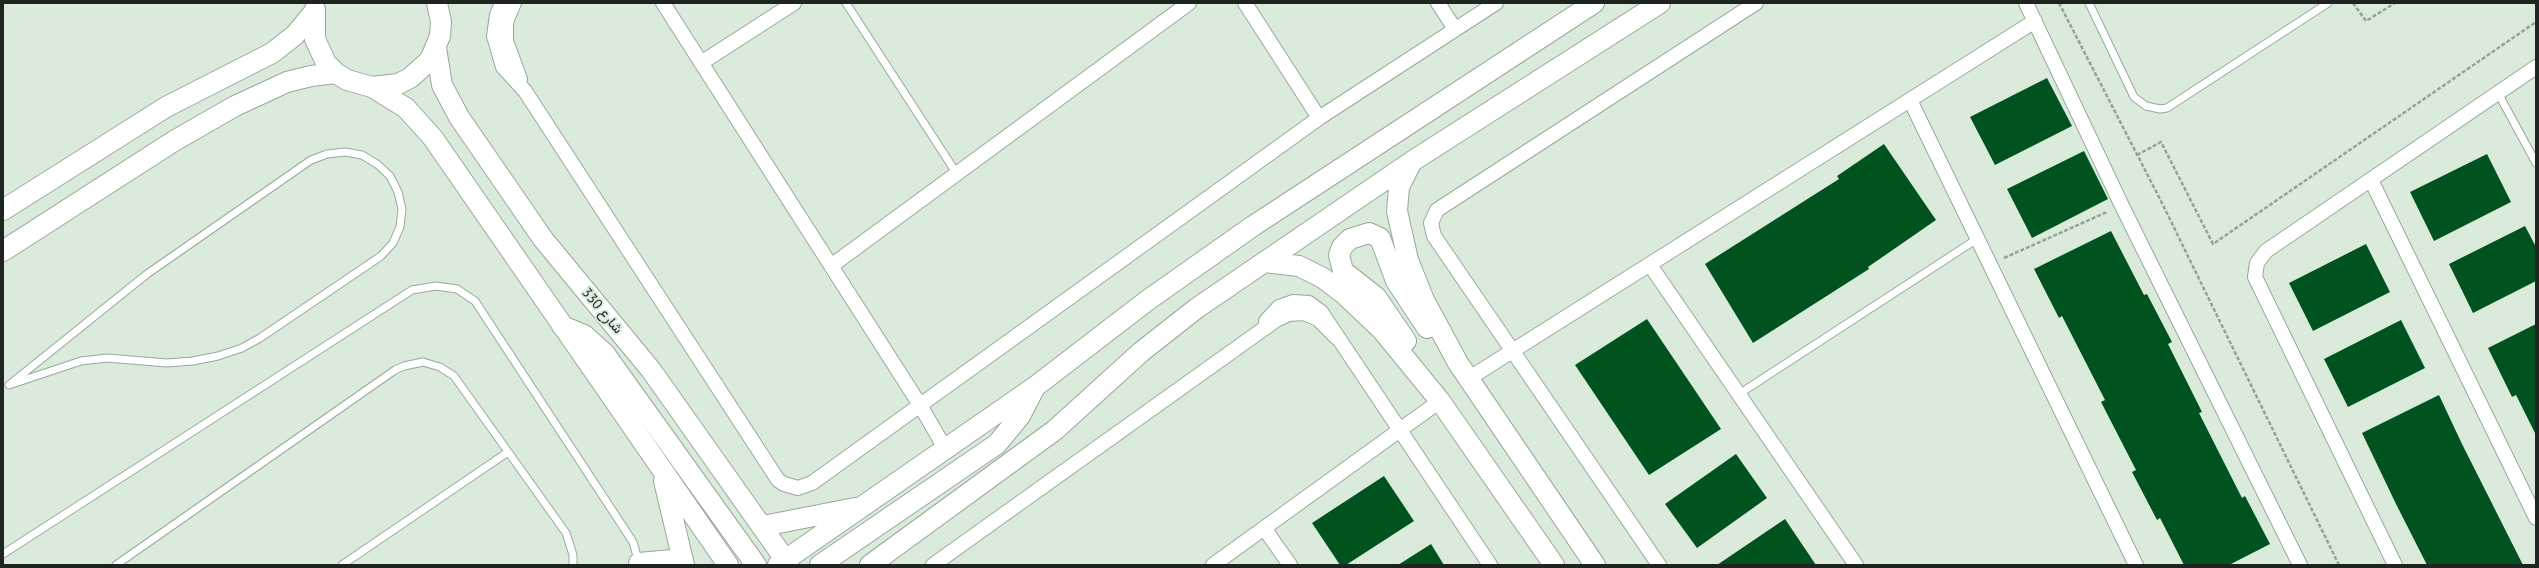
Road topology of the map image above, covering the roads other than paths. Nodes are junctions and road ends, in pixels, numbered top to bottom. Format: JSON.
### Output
{"nodes":[{"id":1,"x":502,"y":3,"type":"edge"},
{"id":2,"x":514,"y":3,"type":"edge"},
{"id":3,"x":663,"y":3,"type":"edge"},
{"id":4,"x":794,"y":3,"type":"edge"},
{"id":5,"x":846,"y":3,"type":"edge"},
{"id":6,"x":1189,"y":3,"type":"edge"},
{"id":7,"x":1245,"y":3,"type":"edge"},
{"id":8,"x":1438,"y":3,"type":"edge"},
{"id":9,"x":1496,"y":3,"type":"edge"},
{"id":10,"x":1594,"y":3,"type":"edge"},
{"id":11,"x":1660,"y":3,"type":"edge"},
{"id":12,"x":1756,"y":3,"type":"edge"},
{"id":13,"x":2026,"y":3,"type":"edge"},
{"id":14,"x":2089,"y":3,"type":"edge"},
{"id":15,"x":2328,"y":3,"type":"edge"},
{"id":16,"x":316,"y":7,"type":"edge"},
{"id":17,"x":442,"y":8,"type":"edge"},
{"id":18,"x":2035,"y":21,"type":"junction"},
{"id":19,"x":1455,"y":29,"type":"junction"},
{"id":20,"x":436,"y":48,"type":"junction"},
{"id":21,"x":701,"y":63,"type":"junction"},
{"id":22,"x":2536,"y":67,"type":"edge"},
{"id":23,"x":336,"y":73,"type":"junction"},
{"id":24,"x":372,"y":87,"type":"junction"},
{"id":25,"x":525,"y":91,"type":"junction"},
{"id":26,"x":2498,"y":93,"type":"junction"},
{"id":27,"x":1910,"y":100,"type":"junction"},
{"id":28,"x":1319,"y":118,"type":"junction"},
{"id":29,"x":1411,"y":162,"type":"junction"},
{"id":30,"x":2536,"y":163,"type":"edge"},
{"id":31,"x":957,"y":174,"type":"junction"},
{"id":32,"x":2372,"y":180,"type":"junction"},
{"id":33,"x":3,"y":210,"type":"edge"},
{"id":34,"x":1977,"y":239,"type":"junction"},
{"id":35,"x":3,"y":251,"type":"edge"},
{"id":36,"x":1264,"y":262,"type":"junction"},
{"id":37,"x":1650,"y":264,"type":"junction"},
{"id":38,"x":831,"y":266,"type":"junction"},
{"id":39,"x":562,"y":326,"type":"junction"},
{"id":40,"x":1513,"y":351,"type":"junction"},
{"id":41,"x":1463,"y":371,"type":"junction"},
{"id":42,"x":1036,"y":386,"type":"junction"},
{"id":43,"x":6,"y":387,"type":"edge"},
{"id":44,"x":1739,"y":394,"type":"junction"},
{"id":45,"x":1440,"y":401,"type":"junction"},
{"id":46,"x":920,"y":405,"type":"junction"},
{"id":47,"x":1399,"y":431,"type":"junction"},
{"id":48,"x":946,"y":450,"type":"junction"},
{"id":49,"x":508,"y":452,"type":"junction"},
{"id":50,"x":661,"y":469,"type":"junction"},
{"id":51,"x":863,"y":507,"type":"junction"},
{"id":52,"x":2536,"y":518,"type":"edge"},
{"id":53,"x":763,"y":526,"type":"junction"},
{"id":54,"x":1264,"y":528,"type":"junction"},
{"id":55,"x":3,"y":554,"type":"edge"},
{"id":56,"x":684,"y":562,"type":"edge"},
{"id":57,"x":639,"y":564,"type":"edge"},
{"id":58,"x":785,"y":564,"type":"edge"},
{"id":59,"x":116,"y":565,"type":"edge"},
{"id":60,"x":342,"y":565,"type":"edge"},
{"id":61,"x":573,"y":565,"type":"edge"},
{"id":62,"x":728,"y":565,"type":"edge"},
{"id":63,"x":756,"y":565,"type":"edge"},
{"id":64,"x":820,"y":565,"type":"edge"},
{"id":65,"x":870,"y":565,"type":"edge"},
{"id":66,"x":933,"y":565,"type":"edge"},
{"id":67,"x":1214,"y":565,"type":"edge"},
{"id":68,"x":1290,"y":565,"type":"edge"},
{"id":69,"x":1490,"y":565,"type":"edge"},
{"id":70,"x":1554,"y":565,"type":"edge"},
{"id":71,"x":1595,"y":565,"type":"edge"},
{"id":72,"x":1659,"y":565,"type":"edge"},
{"id":73,"x":1856,"y":565,"type":"edge"},
{"id":74,"x":2136,"y":565,"type":"edge"},
{"id":75,"x":2300,"y":565,"type":"edge"},
{"id":76,"x":2395,"y":565,"type":"edge"}],
"edges":[{"from":1,"to":25,"type":"street"},
{"from":2,"to":25,"type":"street"},
{"from":3,"to":21,"type":"street"},
{"from":4,"to":21,"type":"street"},
{"from":5,"to":31,"type":"lane"},
{"from":6,"to":31,"type":"street"},
{"from":7,"to":28,"type":"street"},
{"from":8,"to":19,"type":"street"},
{"from":9,"to":19,"type":"street"},
{"from":10,"to":42,"type":"street"},
{"from":11,"to":29,"type":"street"},
{"from":12,"to":40,"type":"street"},
{"from":13,"to":18,"type":"street"},
{"from":14,"to":15,"type":"lane"},
{"from":16,"to":23,"type":"street"},
{"from":16,"to":33,"type":"street"},
{"from":17,"to":20,"type":"street"},
{"from":18,"to":27,"type":"street"},
{"from":18,"to":75,"type":"street"},
{"from":19,"to":28,"type":"street"},
{"from":20,"to":24,"type":"street"},
{"from":20,"to":53,"type":"street","name":"شارع 330"},
{"from":21,"to":38,"type":"street"},
{"from":22,"to":26,"type":"street"},
{"from":23,"to":24,"type":"street"},
{"from":23,"to":35,"type":"street"},
{"from":24,"to":39,"type":"street"},
{"from":25,"to":46,"type":"street"},
{"from":26,"to":30,"type":"lane"},
{"from":26,"to":32,"type":"street"},
{"from":27,"to":34,"type":"street"},
{"from":27,"to":37,"type":"street"},
{"from":28,"to":46,"type":"street"},
{"from":29,"to":36,"type":"street"},
{"from":29,"to":41,"type":"street"},
{"from":31,"to":38,"type":"street"},
{"from":32,"to":52,"type":"street"},
{"from":32,"to":76,"type":"street"},
{"from":34,"to":44,"type":"lane"},
{"from":34,"to":74,"type":"street"},
{"from":36,"to":45,"type":"street"},
{"from":36,"to":65,"type":"street"},
{"from":37,"to":40,"type":"street"},
{"from":37,"to":44,"type":"street"},
{"from":38,"to":46,"type":"street"},
{"from":39,"to":50,"type":"street"},
{"from":39,"to":63,"type":"street"},
{"from":40,"to":41,"type":"street"},
{"from":40,"to":72,"type":"street"},
{"from":41,"to":45,"type":"street"},
{"from":41,"to":71,"type":"street"},
{"from":42,"to":48,"type":"street"},
{"from":42,"to":64,"type":"street"},
{"from":43,"to":43,"type":"lane"},
{"from":44,"to":73,"type":"street"},
{"from":45,"to":47,"type":"street"},
{"from":45,"to":70,"type":"street"},
{"from":46,"to":48,"type":"street"},
{"from":47,"to":54,"type":"street"},
{"from":47,"to":66,"type":"street"},
{"from":47,"to":69,"type":"street"},
{"from":48,"to":51,"type":"street"},
{"from":49,"to":59,"type":"lane"},
{"from":49,"to":60,"type":"lane"},
{"from":49,"to":61,"type":"lane"},
{"from":50,"to":56,"type":"street"},
{"from":50,"to":62,"type":"street"},
{"from":51,"to":53,"type":"street"},
{"from":51,"to":58,"type":"street"},
{"from":53,"to":58,"type":"street","name":"شارع 330"},
{"from":54,"to":67,"type":"street"},
{"from":54,"to":68,"type":"street"},
{"from":55,"to":57,"type":"lane"},
{"from":56,"to":57,"type":"street"}]}
